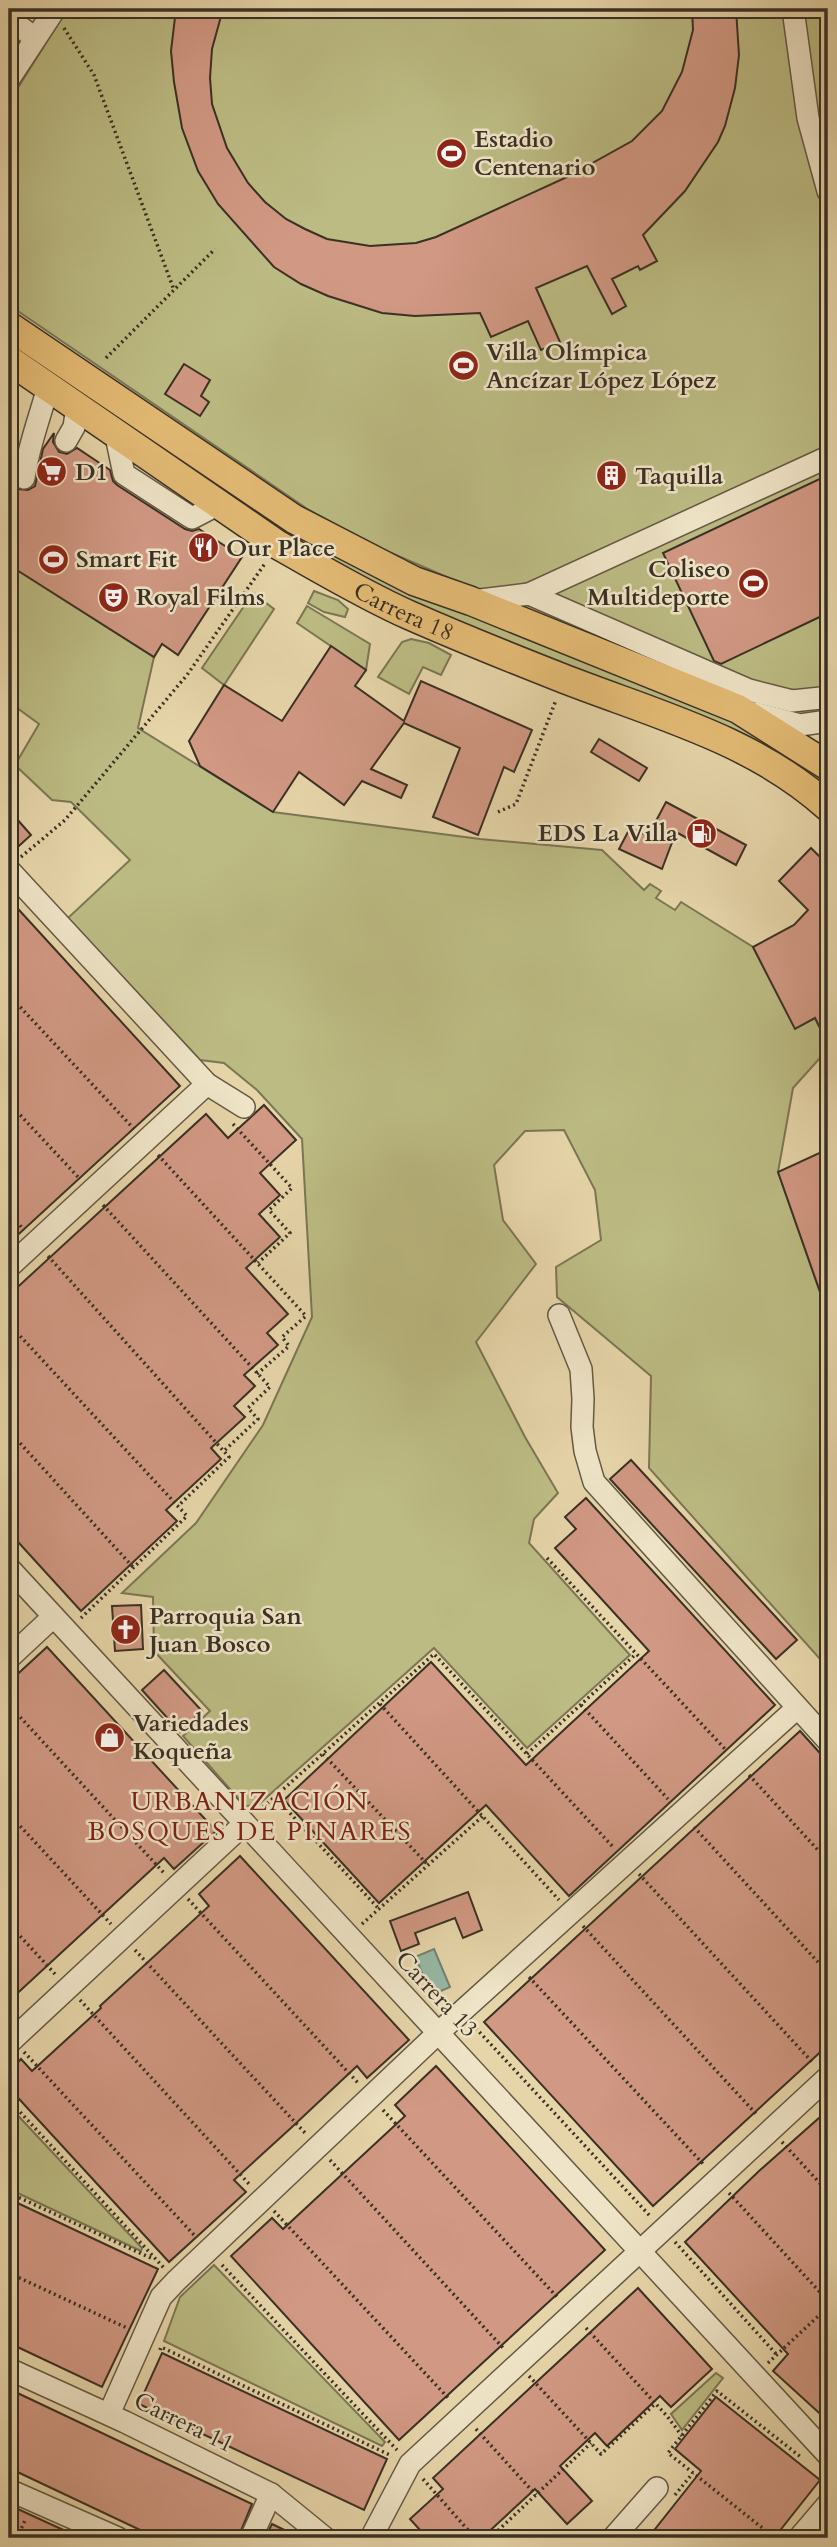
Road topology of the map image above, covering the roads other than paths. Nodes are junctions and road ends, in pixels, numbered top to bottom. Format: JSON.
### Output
{"nodes":[{"id":1,"x":793,"y":9,"type":"edge"},
{"id":2,"x":58,"y":16,"type":"edge"},
{"id":3,"x":11,"y":27,"type":"edge"},
{"id":4,"x":35,"y":38,"type":"junction"},
{"id":5,"x":9,"y":79,"type":"edge"},
{"id":6,"x":828,"y":191,"type":"edge"},
{"id":7,"x":9,"y":326,"type":"edge"},
{"id":8,"x":9,"y":360,"type":"edge"},
{"id":9,"x":48,"y":387,"type":"junction"},
{"id":10,"x":77,"y":407,"type":"junction"},
{"id":11,"x":66,"y":441,"type":"dead end"},
{"id":12,"x":828,"y":457,"type":"edge"},
{"id":13,"x":24,"y":478,"type":"dead end"},
{"id":14,"x":529,"y":594,"type":"junction"},
{"id":15,"x":471,"y":601,"type":"junction"},
{"id":16,"x":828,"y":695,"type":"edge"},
{"id":17,"x":738,"y":709,"type":"junction"},
{"id":18,"x":828,"y":721,"type":"edge"},
{"id":19,"x":828,"y":766,"type":"edge"},
{"id":20,"x":828,"y":807,"type":"edge"},
{"id":21,"x":14,"y":865,"type":"edge"},
{"id":22,"x":207,"y":1084,"type":"junction"},
{"id":23,"x":236,"y":1113,"type":"road end"},
{"id":24,"x":9,"y":1267,"type":"edge"},
{"id":25,"x":559,"y":1315,"type":"dead end"},
{"id":26,"x":9,"y":1568,"type":"edge"},
{"id":27,"x":60,"y":1624,"type":"junction"},
{"id":28,"x":9,"y":1658,"type":"edge"},
{"id":29,"x":797,"y":1708,"type":"junction"},
{"id":30,"x":828,"y":1741,"type":"edge"},
{"id":31,"x":244,"y":1824,"type":"junction"},
{"id":32,"x":438,"y":2033,"type":"junction"},
{"id":33,"x":11,"y":2041,"type":"edge"},
{"id":34,"x":828,"y":2077,"type":"edge"},
{"id":35,"x":639,"y":2251,"type":"junction"},
{"id":36,"x":9,"y":2369,"type":"edge"},
{"id":37,"x":109,"y":2414,"type":"junction"},
{"id":38,"x":828,"y":2455,"type":"edge"},
{"id":39,"x":657,"y":2488,"type":"dead end"},
{"id":40,"x":9,"y":2490,"type":"edge"},
{"id":41,"x":271,"y":2494,"type":"junction"},
{"id":42,"x":828,"y":2504,"type":"edge"},
{"id":43,"x":118,"y":2538,"type":"edge"},
{"id":44,"x":251,"y":2538,"type":"edge"},
{"id":45,"x":325,"y":2538,"type":"edge"},
{"id":46,"x":371,"y":2538,"type":"edge"},
{"id":47,"x":613,"y":2538,"type":"edge"},
{"id":48,"x":799,"y":2538,"type":"edge"}],
"edges":[{"from":1,"to":6,"type":"street"},
{"from":2,"to":4,"type":"street"},
{"from":3,"to":4,"type":"street"},
{"from":4,"to":5,"type":"street"},
{"from":7,"to":15,"type":"main road","name":"Carrera 18"},
{"from":8,"to":9,"type":"main road","name":"Carrera 18"},
{"from":9,"to":10,"type":"main road","name":"Carrera 18"},
{"from":9,"to":13,"type":"street"},
{"from":10,"to":11,"type":"street"},
{"from":10,"to":20,"type":"main road","name":"Carrera 18"},
{"from":12,"to":14,"type":"street"},
{"from":14,"to":15,"type":"street"},
{"from":14,"to":16,"type":"street"},
{"from":15,"to":17,"type":"main road","name":"Carrera 18"},
{"from":17,"to":18,"type":"street"},
{"from":17,"to":19,"type":"main road","name":"Carrera 18"},
{"from":21,"to":22,"type":"street"},
{"from":22,"to":23,"type":"street"},
{"from":22,"to":24,"type":"street"},
{"from":25,"to":29,"type":"street"},
{"from":26,"to":27,"type":"street","name":"Carrera 13"},
{"from":27,"to":28,"type":"street"},
{"from":27,"to":31,"type":"street","name":"Carrera 13"},
{"from":29,"to":30,"type":"street"},
{"from":29,"to":32,"type":"street"},
{"from":31,"to":32,"type":"street","name":"Carrera 13"},
{"from":31,"to":33,"type":"street"},
{"from":32,"to":35,"type":"street","name":"Carrera 13"},
{"from":32,"to":37,"type":"street"},
{"from":34,"to":35,"type":"street"},
{"from":35,"to":38,"type":"street","name":"Carrera 13"},
{"from":35,"to":46,"type":"street"},
{"from":36,"to":37,"type":"street","name":"Carrera 11"},
{"from":37,"to":41,"type":"street","name":"Carrera 11"},
{"from":39,"to":47,"type":"street"},
{"from":40,"to":43,"type":"street"},
{"from":41,"to":44,"type":"street"},
{"from":41,"to":45,"type":"street","name":"Carrera 11"},
{"from":42,"to":48,"type":"street"}]}
